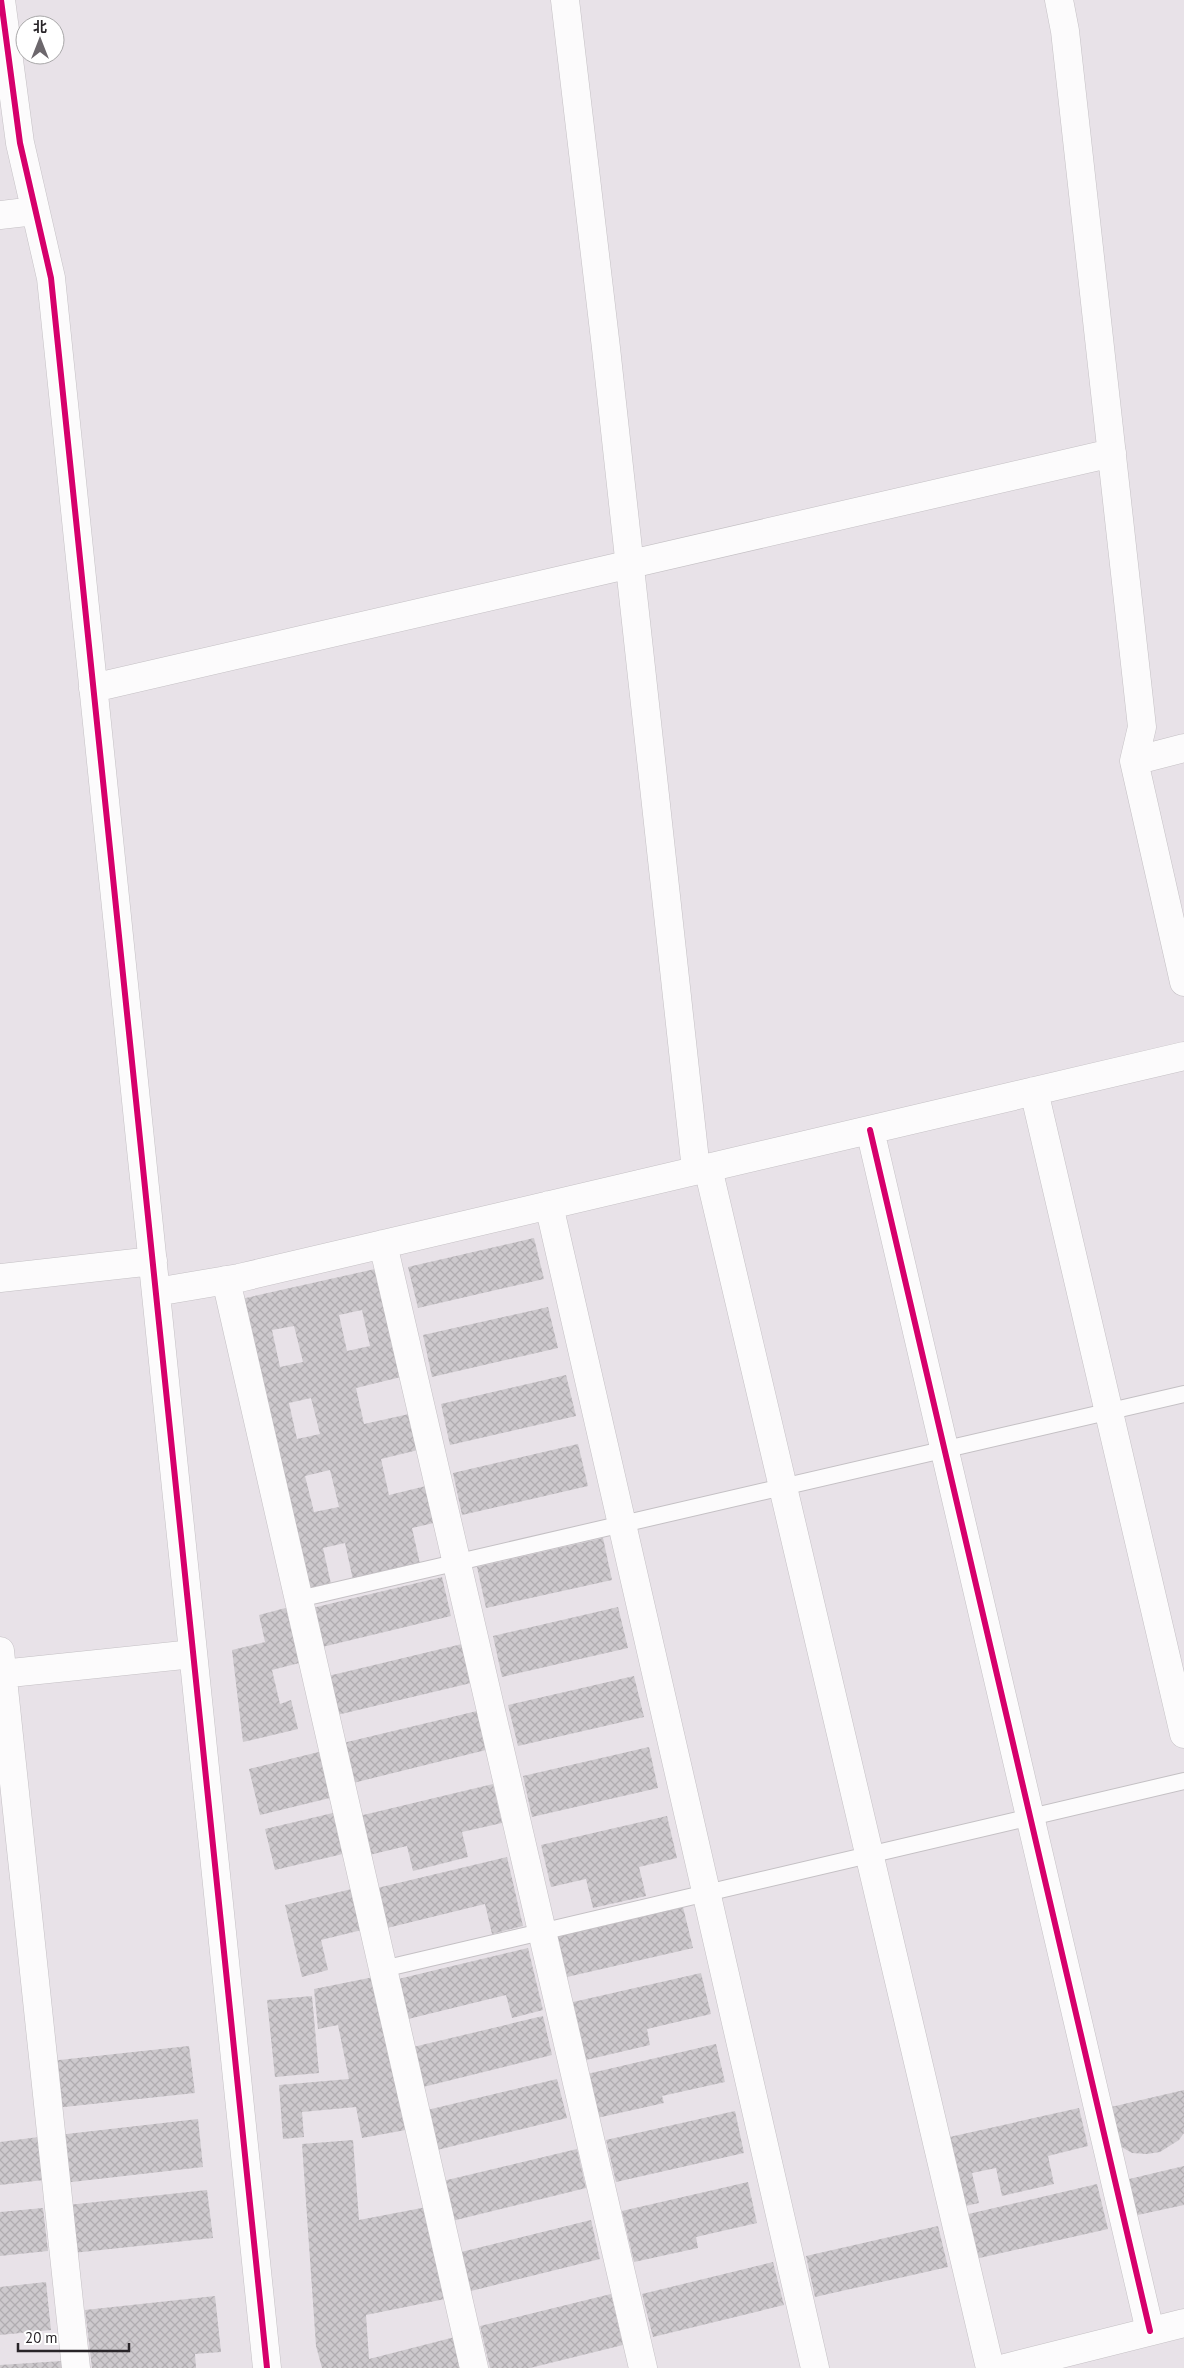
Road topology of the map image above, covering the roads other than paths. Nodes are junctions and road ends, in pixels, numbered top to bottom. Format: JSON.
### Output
{"nodes":[{"id":1,"x":1,"y":0,"type":"edge"},
{"id":2,"x":565,"y":0,"type":"edge"},
{"id":3,"x":1060,"y":0,"type":"edge"},
{"id":4,"x":35,"y":211,"type":"junction"},
{"id":5,"x":0,"y":215,"type":"edge"},
{"id":6,"x":1112,"y":453,"type":"junction"},
{"id":7,"x":630,"y":564,"type":"junction"},
{"id":8,"x":93,"y":688,"type":"junction"},
{"id":9,"x":1184,"y":748,"type":"edge"},
{"id":10,"x":1134,"y":760,"type":"junction"},
{"id":11,"x":1184,"y":982,"type":"edge"},
{"id":12,"x":1184,"y":1056,"type":"edge"},
{"id":13,"x":1034,"y":1091,"type":"junction"},
{"id":14,"x":870,"y":1130,"type":"junction"},
{"id":15,"x":702,"y":1169,"type":"junction"},
{"id":16,"x":549,"y":1205,"type":"junction"},
{"id":17,"x":382,"y":1244,"type":"junction"},
{"id":18,"x":153,"y":1260,"type":"junction"},
{"id":19,"x":0,"y":1278,"type":"edge"},
{"id":20,"x":226,"y":1280,"type":"junction"},
{"id":21,"x":156,"y":1292,"type":"junction"},
{"id":22,"x":1184,"y":1394,"type":"edge"},
{"id":23,"x":1109,"y":1412,"type":"junction"},
{"id":24,"x":945,"y":1450,"type":"junction"},
{"id":25,"x":783,"y":1487,"type":"junction"},
{"id":26,"x":622,"y":1524,"type":"junction"},
{"id":27,"x":456,"y":1563,"type":"junction"},
{"id":28,"x":299,"y":1599,"type":"junction"},
{"id":29,"x":193,"y":1654,"type":"junction"},
{"id":30,"x":1,"y":1667,"type":"edge"},
{"id":31,"x":1184,"y":1734,"type":"edge"},
{"id":32,"x":1184,"y":1781,"type":"edge"},
{"id":33,"x":1030,"y":1817,"type":"junction"},
{"id":34,"x":869,"y":1855,"type":"junction"},
{"id":35,"x":706,"y":1893,"type":"junction"},
{"id":36,"x":542,"y":1931,"type":"junction"},
{"id":37,"x":382,"y":1968,"type":"junction"},
{"id":38,"x":1184,"y":2323,"type":"edge"},
{"id":39,"x":1150,"y":2331,"type":"junction"},
{"id":40,"x":76,"y":2368,"type":"edge"},
{"id":41,"x":267,"y":2368,"type":"edge"},
{"id":42,"x":474,"y":2368,"type":"edge"},
{"id":43,"x":643,"y":2368,"type":"edge"},
{"id":44,"x":816,"y":2368,"type":"edge"},
{"id":45,"x":990,"y":2368,"type":"edge"},
{"id":46,"x":1005,"y":2368,"type":"edge"}],
"edges":[{"from":1,"to":4,"type":"street"},
{"from":2,"to":7,"type":"street"},
{"from":3,"to":6,"type":"street"},
{"from":4,"to":5,"type":"street"},
{"from":4,"to":8,"type":"street"},
{"from":6,"to":7,"type":"street"},
{"from":6,"to":10,"type":"street"},
{"from":7,"to":8,"type":"street"},
{"from":7,"to":15,"type":"street"},
{"from":8,"to":18,"type":"street"},
{"from":9,"to":10,"type":"street"},
{"from":10,"to":11,"type":"street"},
{"from":12,"to":13,"type":"street"},
{"from":13,"to":14,"type":"street"},
{"from":13,"to":23,"type":"street"},
{"from":14,"to":15,"type":"street"},
{"from":14,"to":24,"type":"street"},
{"from":15,"to":16,"type":"street"},
{"from":15,"to":25,"type":"street"},
{"from":16,"to":17,"type":"street"},
{"from":16,"to":26,"type":"street"},
{"from":17,"to":20,"type":"street"},
{"from":17,"to":27,"type":"street"},
{"from":18,"to":19,"type":"street"},
{"from":18,"to":21,"type":"street"},
{"from":20,"to":21,"type":"street"},
{"from":20,"to":28,"type":"street"},
{"from":21,"to":29,"type":"street"},
{"from":22,"to":23,"type":"lane"},
{"from":23,"to":24,"type":"lane"},
{"from":23,"to":31,"type":"street"},
{"from":24,"to":25,"type":"lane"},
{"from":24,"to":33,"type":"street"},
{"from":25,"to":26,"type":"lane"},
{"from":25,"to":34,"type":"street"},
{"from":26,"to":27,"type":"lane"},
{"from":26,"to":35,"type":"street"},
{"from":27,"to":28,"type":"lane"},
{"from":27,"to":36,"type":"street"},
{"from":28,"to":37,"type":"street"},
{"from":29,"to":30,"type":"street"},
{"from":29,"to":41,"type":"street"},
{"from":30,"to":40,"type":"street"},
{"from":32,"to":33,"type":"lane"},
{"from":33,"to":34,"type":"lane"},
{"from":33,"to":39,"type":"street"},
{"from":34,"to":35,"type":"lane"},
{"from":34,"to":45,"type":"street"},
{"from":35,"to":36,"type":"lane"},
{"from":35,"to":44,"type":"street"},
{"from":36,"to":37,"type":"lane"},
{"from":36,"to":43,"type":"street"},
{"from":37,"to":42,"type":"street"},
{"from":38,"to":39,"type":"street"},
{"from":39,"to":46,"type":"street"}]}
